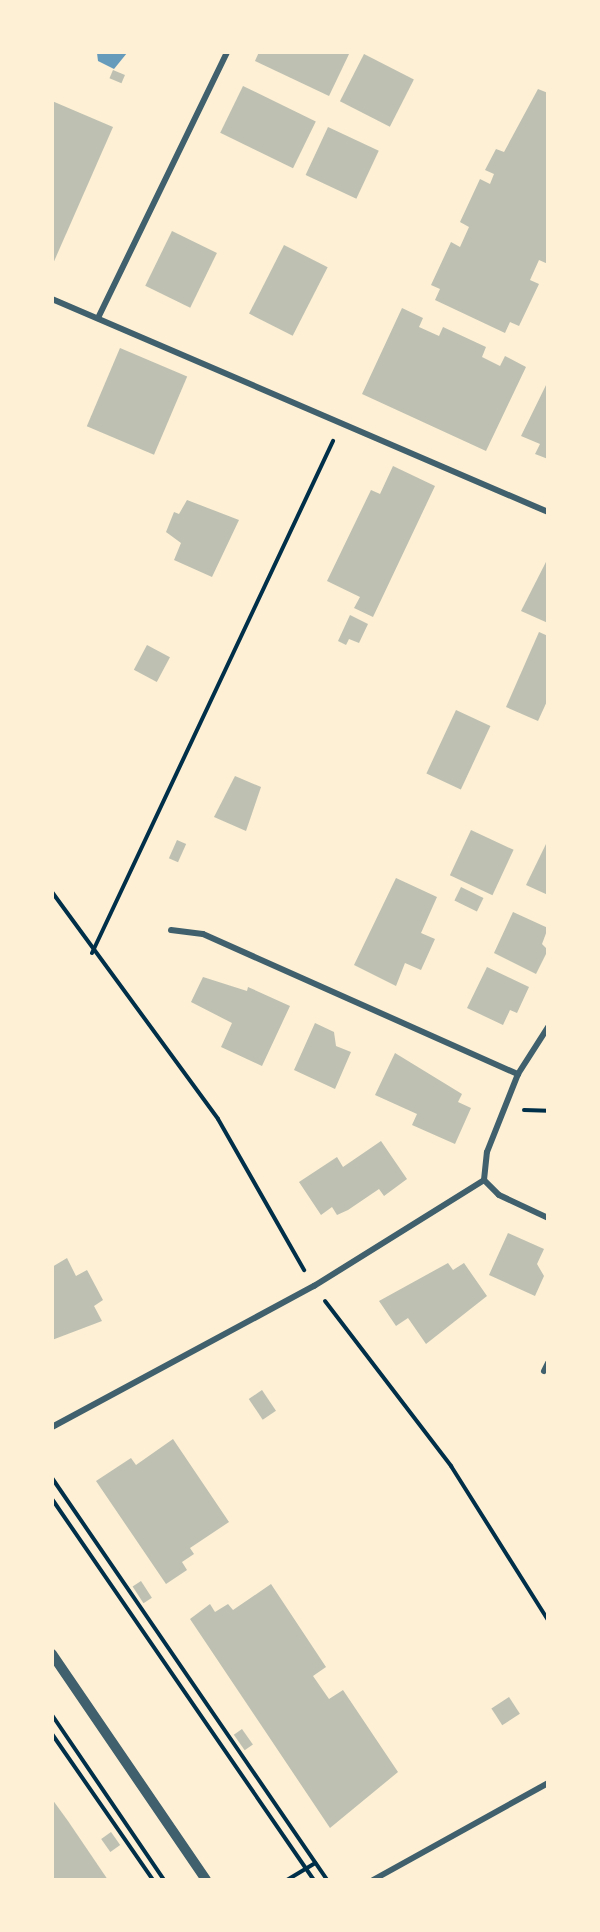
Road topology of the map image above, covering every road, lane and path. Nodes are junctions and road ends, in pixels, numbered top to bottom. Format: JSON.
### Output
{"nodes":[{"id":1,"x":227,"y":52,"type":"edge"},
{"id":2,"x":52,"y":299,"type":"edge"},
{"id":3,"x":98,"y":318,"type":"junction"},
{"id":4,"x":342,"y":423,"type":"junction"},
{"id":5,"x":548,"y":512,"type":"edge"},
{"id":6,"x":52,"y":892,"type":"edge"},
{"id":7,"x":171,"y":930,"type":"dead end"},
{"id":8,"x":548,"y":1026,"type":"edge"},
{"id":9,"x":518,"y":1074,"type":"junction"},
{"id":10,"x":484,"y":1180,"type":"junction"},
{"id":11,"x":548,"y":1218,"type":"edge"},
{"id":12,"x":548,"y":1363,"type":"edge"},
{"id":13,"x":544,"y":1371,"type":"dead end"},
{"id":14,"x":52,"y":1427,"type":"edge"},
{"id":15,"x":52,"y":1478,"type":"edge"},
{"id":16,"x":52,"y":1499,"type":"edge"},
{"id":17,"x":52,"y":1654,"type":"edge"},
{"id":18,"x":52,"y":1715,"type":"edge"},
{"id":19,"x":52,"y":1734,"type":"edge"},
{"id":20,"x":548,"y":1783,"type":"edge"},
{"id":21,"x":315,"y":1863,"type":"junction"},
{"id":22,"x":306,"y":1868,"type":"junction"},
{"id":23,"x":153,"y":1880,"type":"edge"},
{"id":24,"x":164,"y":1880,"type":"edge"},
{"id":25,"x":206,"y":1880,"type":"edge"},
{"id":26,"x":287,"y":1880,"type":"edge"},
{"id":27,"x":314,"y":1880,"type":"edge"},
{"id":28,"x":327,"y":1880,"type":"edge"},
{"id":29,"x":374,"y":1880,"type":"edge"}],
"edges":[{"from":1,"to":3,"type":"street"},
{"from":2,"to":3,"type":"street"},
{"from":3,"to":4,"type":"street"},
{"from":4,"to":5,"type":"street"},
{"from":4,"to":6,"type":"path"},
{"from":7,"to":9,"type":"street"},
{"from":8,"to":9,"type":"street"},
{"from":9,"to":10,"type":"street"},
{"from":10,"to":11,"type":"street"},
{"from":10,"to":14,"type":"street"},
{"from":12,"to":13,"type":"street"},
{"from":15,"to":21,"type":"path"},
{"from":16,"to":22,"type":"path"},
{"from":17,"to":25,"type":"street"},
{"from":18,"to":24,"type":"path"},
{"from":19,"to":23,"type":"path"},
{"from":20,"to":29,"type":"street"},
{"from":21,"to":22,"type":"path"},
{"from":21,"to":28,"type":"path"},
{"from":22,"to":26,"type":"path"},
{"from":22,"to":27,"type":"path"}]}
